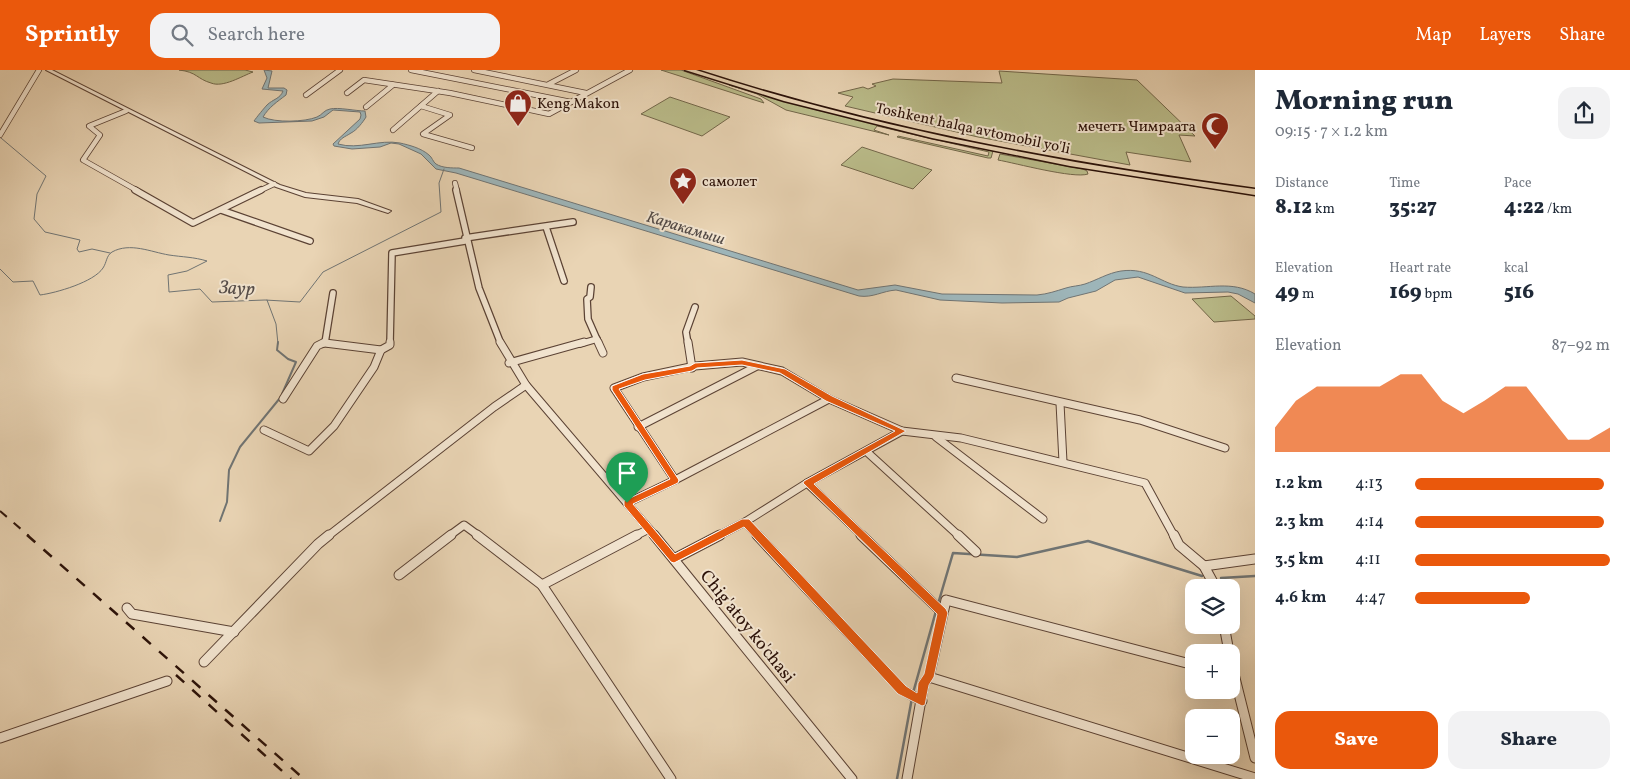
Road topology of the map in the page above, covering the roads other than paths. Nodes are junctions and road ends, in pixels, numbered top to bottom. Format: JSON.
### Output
{"nodes":[{"id":1,"x":39,"y":70,"type":"edge"},
{"id":2,"x":48,"y":70,"type":"edge"},
{"id":3,"x":340,"y":70,"type":"edge"},
{"id":4,"x":411,"y":70,"type":"edge"},
{"id":5,"x":474,"y":70,"type":"edge"},
{"id":6,"x":576,"y":70,"type":"edge"},
{"id":7,"x":630,"y":70,"type":"edge"},
{"id":8,"x":696,"y":70,"type":"edge"},
{"id":9,"x":480,"y":71,"type":"edge"},
{"id":10,"x":549,"y":84,"type":"junction"},
{"id":11,"x":393,"y":85,"type":"junction"},
{"id":12,"x":438,"y":91,"type":"junction"},
{"id":13,"x":346,"y":93,"type":"dead end"},
{"id":14,"x":586,"y":93,"type":"junction"},
{"id":15,"x":306,"y":95,"type":"dead end"},
{"id":16,"x":571,"y":102,"type":"junction"},
{"id":17,"x":422,"y":106,"type":"junction"},
{"id":18,"x":366,"y":107,"type":"dead end"},
{"id":19,"x":126,"y":111,"type":"junction"},
{"id":20,"x":393,"y":130,"type":"dead end"},
{"id":21,"x":0,"y":135,"type":"edge"},
{"id":22,"x":985,"y":145,"type":"junction"},
{"id":23,"x":472,"y":148,"type":"dead end"},
{"id":24,"x":455,"y":183,"type":"dead end"},
{"id":25,"x":274,"y":184,"type":"junction"},
{"id":26,"x":1255,"y":187,"type":"edge"},
{"id":27,"x":1255,"y":192,"type":"edge"},
{"id":28,"x":221,"y":210,"type":"junction"},
{"id":29,"x":388,"y":211,"type":"dead end"},
{"id":30,"x":573,"y":222,"type":"dead end"},
{"id":31,"x":546,"y":227,"type":"junction"},
{"id":32,"x":465,"y":240,"type":"junction"},
{"id":33,"x":310,"y":241,"type":"dead end"},
{"id":34,"x":564,"y":281,"type":"dead end"},
{"id":35,"x":591,"y":287,"type":"dead end"},
{"id":36,"x":333,"y":293,"type":"dead end"},
{"id":37,"x":695,"y":308,"type":"dead end"},
{"id":38,"x":597,"y":340,"type":"junction"},
{"id":39,"x":325,"y":343,"type":"junction"},
{"id":40,"x":381,"y":350,"type":"junction"},
{"id":41,"x":603,"y":354,"type":"dead end"},
{"id":42,"x":509,"y":363,"type":"junction"},
{"id":43,"x":758,"y":366,"type":"junction"},
{"id":44,"x":692,"y":368,"type":"junction"},
{"id":45,"x":956,"y":378,"type":"dead end"},
{"id":46,"x":526,"y":385,"type":"junction"},
{"id":47,"x":829,"y":398,"type":"junction"},
{"id":48,"x":283,"y":399,"type":"dead end"},
{"id":49,"x":1060,"y":403,"type":"junction"},
{"id":50,"x":638,"y":427,"type":"junction"},
{"id":51,"x":264,"y":430,"type":"dead end"},
{"id":52,"x":902,"y":431,"type":"junction"},
{"id":53,"x":936,"y":436,"type":"junction"},
{"id":54,"x":1225,"y":448,"type":"dead end"},
{"id":55,"x":867,"y":452,"type":"junction"},
{"id":56,"x":1063,"y":462,"type":"junction"},
{"id":57,"x":675,"y":480,"type":"junction"},
{"id":58,"x":808,"y":483,"type":"junction"},
{"id":59,"x":627,"y":503,"type":"junction"},
{"id":60,"x":1043,"y":519,"type":"dead end"},
{"id":61,"x":745,"y":522,"type":"junction"},
{"id":62,"x":649,"y":528,"type":"junction"},
{"id":63,"x":976,"y":552,"type":"dead end"},
{"id":64,"x":674,"y":559,"type":"junction"},
{"id":65,"x":1255,"y":560,"type":"edge"},
{"id":66,"x":1204,"y":566,"type":"junction"},
{"id":67,"x":399,"y":576,"type":"dead end"},
{"id":68,"x":1211,"y":579,"type":"edge"},
{"id":69,"x":542,"y":585,"type":"junction"},
{"id":70,"x":127,"y":608,"type":"dead end"},
{"id":71,"x":943,"y":613,"type":"junction"},
{"id":72,"x":234,"y":632,"type":"junction"},
{"id":73,"x":204,"y":662,"type":"dead end"},
{"id":74,"x":1185,"y":664,"type":"edge"},
{"id":75,"x":929,"y":677,"type":"junction"},
{"id":76,"x":166,"y":680,"type":"dead end"},
{"id":77,"x":1239,"y":699,"type":"edge"},
{"id":78,"x":918,"y":700,"type":"junction"},
{"id":79,"x":0,"y":738,"type":"edge"},
{"id":80,"x":1255,"y":758,"type":"edge"},
{"id":81,"x":1255,"y":778,"type":"edge"},
{"id":82,"x":672,"y":779,"type":"edge"},
{"id":83,"x":852,"y":779,"type":"edge"},
{"id":84,"x":908,"y":779,"type":"edge"}],
"edges":[{"from":1,"to":21,"type":"street"},
{"from":2,"to":19,"type":"street"},
{"from":3,"to":15,"type":"street"},
{"from":4,"to":16,"type":"street"},
{"from":5,"to":9,"type":"street"},
{"from":6,"to":10,"type":"street"},
{"from":7,"to":14,"type":"street"},
{"from":8,"to":22,"type":"highway","name":"Toshkent halqa avtomobil yo'li"},
{"from":9,"to":10,"type":"street"},
{"from":10,"to":14,"type":"street"},
{"from":11,"to":12,"type":"street"},
{"from":11,"to":13,"type":"street"},
{"from":11,"to":18,"type":"street"},
{"from":12,"to":16,"type":"street"},
{"from":12,"to":17,"type":"street"},
{"from":14,"to":16,"type":"street"},
{"from":17,"to":20,"type":"street"},
{"from":17,"to":23,"type":"street"},
{"from":19,"to":25,"type":"street"},
{"from":19,"to":28,"type":"street"},
{"from":22,"to":26,"type":"highway","name":"Toshkent halqa avtomobil yo'li"},
{"from":22,"to":27,"type":"highway","name":"Toshkent halqa avtomobil yo'li"},
{"from":24,"to":32,"type":"street","name":"Chig'atoy ko'chasi"},
{"from":25,"to":28,"type":"street"},
{"from":25,"to":29,"type":"street"},
{"from":28,"to":33,"type":"street"},
{"from":30,"to":31,"type":"street"},
{"from":31,"to":32,"type":"street"},
{"from":31,"to":34,"type":"street"},
{"from":32,"to":40,"type":"street"},
{"from":32,"to":42,"type":"street","name":"Chig'atoy ko'chasi"},
{"from":35,"to":38,"type":"street"},
{"from":36,"to":39,"type":"street"},
{"from":37,"to":44,"type":"street"},
{"from":38,"to":41,"type":"street"},
{"from":38,"to":42,"type":"street"},
{"from":39,"to":40,"type":"street"},
{"from":39,"to":48,"type":"street"},
{"from":40,"to":51,"type":"street"},
{"from":42,"to":46,"type":"street","name":"Chig'atoy ko'chasi"},
{"from":43,"to":44,"type":"street"},
{"from":43,"to":47,"type":"street"},
{"from":43,"to":50,"type":"street"},
{"from":44,"to":50,"type":"street"},
{"from":45,"to":49,"type":"street"},
{"from":46,"to":59,"type":"street","name":"Chig'atoy ko'chasi"},
{"from":46,"to":72,"type":"street"},
{"from":47,"to":52,"type":"street"},
{"from":47,"to":57,"type":"street"},
{"from":49,"to":54,"type":"street"},
{"from":49,"to":56,"type":"street"},
{"from":50,"to":57,"type":"street"},
{"from":52,"to":53,"type":"street"},
{"from":52,"to":55,"type":"street"},
{"from":53,"to":56,"type":"street"},
{"from":53,"to":60,"type":"street"},
{"from":55,"to":58,"type":"street"},
{"from":55,"to":63,"type":"street"},
{"from":56,"to":66,"type":"street"},
{"from":57,"to":59,"type":"street"},
{"from":58,"to":61,"type":"street"},
{"from":58,"to":71,"type":"street"},
{"from":59,"to":62,"type":"street","name":"Chig'atoy ko'chasi"},
{"from":61,"to":64,"type":"street"},
{"from":61,"to":78,"type":"street"},
{"from":62,"to":64,"type":"street","name":"Chig'atoy ko'chasi"},
{"from":62,"to":69,"type":"street"},
{"from":64,"to":83,"type":"street","name":"Chig'atoy ko'chasi"},
{"from":65,"to":66,"type":"street"},
{"from":66,"to":68,"type":"street"},
{"from":67,"to":69,"type":"street"},
{"from":69,"to":82,"type":"street"},
{"from":70,"to":72,"type":"street"},
{"from":71,"to":74,"type":"street"},
{"from":71,"to":75,"type":"street"},
{"from":72,"to":73,"type":"street"},
{"from":75,"to":78,"type":"street"},
{"from":75,"to":81,"type":"street"},
{"from":76,"to":79,"type":"street"},
{"from":77,"to":80,"type":"street"},
{"from":78,"to":84,"type":"street"}]}
